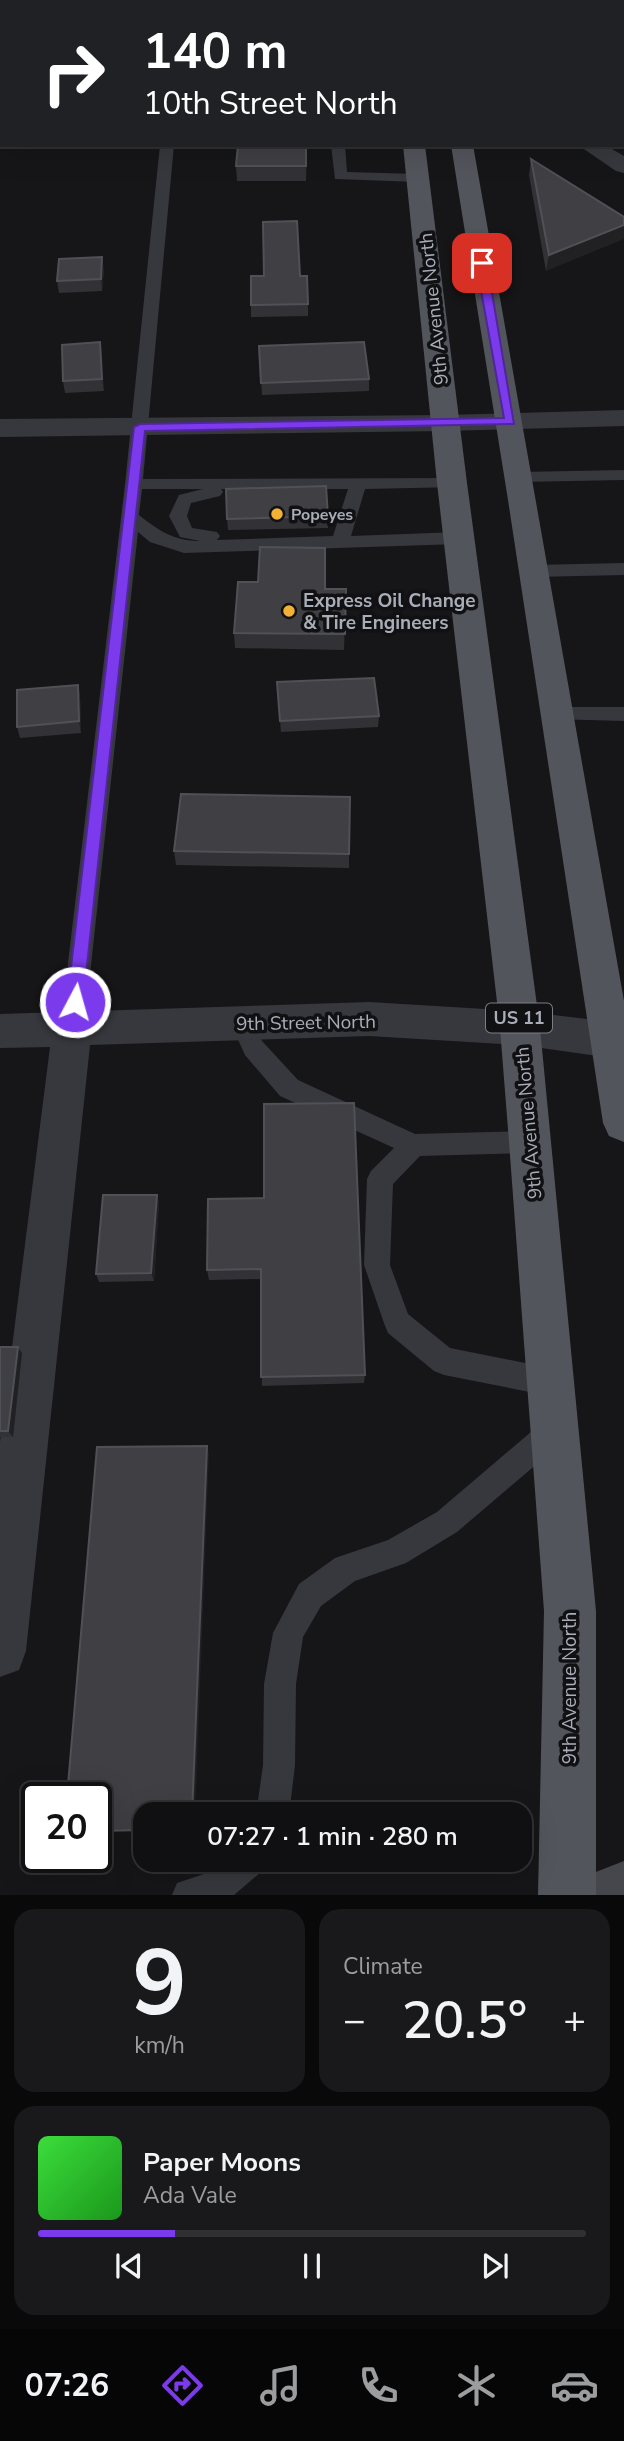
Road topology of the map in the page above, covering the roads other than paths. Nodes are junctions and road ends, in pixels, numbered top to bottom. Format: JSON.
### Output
{"nodes":[{"id":1,"x":167,"y":147,"type":"edge"},
{"id":2,"x":338,"y":147,"type":"edge"},
{"id":3,"x":462,"y":147,"type":"edge"},
{"id":4,"x":592,"y":147,"type":"edge"},
{"id":5,"x":416,"y":161,"type":"edge"},
{"id":6,"x":624,"y":166,"type":"edge"},
{"id":7,"x":624,"y":418,"type":"edge"},
{"id":8,"x":510,"y":421,"type":"junction"},
{"id":9,"x":445,"y":423,"type":"junction"},
{"id":10,"x":140,"y":427,"type":"junction"},
{"id":11,"x":0,"y":428,"type":"edge"},
{"id":12,"x":624,"y":475,"type":"edge"},
{"id":13,"x":519,"y":477,"type":"junction"},
{"id":14,"x":358,"y":483,"type":"junction"},
{"id":15,"x":452,"y":483,"type":"junction"},
{"id":16,"x":134,"y":484,"type":"junction"},
{"id":17,"x":244,"y":484,"type":"junction"},
{"id":18,"x":130,"y":516,"type":"junction"},
{"id":19,"x":459,"y":538,"type":"junction"},
{"id":20,"x":331,"y":542,"type":"junction"},
{"id":21,"x":624,"y":569,"type":"edge"},
{"id":22,"x":534,"y":571,"type":"junction"},
{"id":23,"x":558,"y":714,"type":"junction"},
{"id":24,"x":624,"y":714,"type":"edge"},
{"id":25,"x":614,"y":997,"type":"edge"},
{"id":26,"x":243,"y":1024,"type":"junction"},
{"id":27,"x":520,"y":1028,"type":"junction"},
{"id":28,"x":72,"y":1030,"type":"junction"},
{"id":29,"x":0,"y":1031,"type":"edge"},
{"id":30,"x":611,"y":1040,"type":"junction"},
{"id":31,"x":624,"y":1123,"type":"edge"},
{"id":32,"x":530,"y":1142,"type":"junction"},
{"id":33,"x":414,"y":1146,"type":"junction"},
{"id":34,"x":550,"y":1382,"type":"junction"},
{"id":35,"x":555,"y":1430,"type":"junction"},
{"id":36,"x":0,"y":1651,"type":"edge"},
{"id":37,"x":274,"y":1802,"type":"edge"},
{"id":38,"x":235,"y":1872,"type":"edge"},
{"id":39,"x":624,"y":1890,"type":"edge"},
{"id":40,"x":189,"y":1895,"type":"edge"},
{"id":41,"x":567,"y":1895,"type":"edge"},
{"id":42,"x":608,"y":1895,"type":"edge"}],
"edges":[{"from":1,"to":10,"type":"lane"},
{"from":2,"to":5,"type":"lane"},
{"from":3,"to":8,"type":"main road"},
{"from":4,"to":6,"type":"street"},
{"from":5,"to":9,"type":"main road","name":"9th Avenue North","number":"US 11"},
{"from":7,"to":8,"type":"street"},
{"from":8,"to":9,"type":"street"},
{"from":8,"to":13,"type":"main road"},
{"from":9,"to":10,"type":"street"},
{"from":9,"to":15,"type":"main road","name":"9th Avenue North","number":"US 11"},
{"from":10,"to":11,"type":"street"},
{"from":10,"to":16,"type":"lane"},
{"from":12,"to":13,"type":"lane"},
{"from":13,"to":22,"type":"main road"},
{"from":14,"to":15,"type":"lane"},
{"from":14,"to":17,"type":"lane"},
{"from":14,"to":20,"type":"lane"},
{"from":15,"to":19,"type":"main road","name":"9th Avenue North","number":"US 11"},
{"from":16,"to":17,"type":"lane"},
{"from":16,"to":18,"type":"lane"},
{"from":17,"to":20,"type":"lane"},
{"from":18,"to":20,"type":"lane"},
{"from":18,"to":28,"type":"lane"},
{"from":19,"to":20,"type":"lane"},
{"from":19,"to":27,"type":"main road","name":"9th Avenue North","number":"US 11"},
{"from":21,"to":22,"type":"lane"},
{"from":22,"to":23,"type":"main road"},
{"from":23,"to":24,"type":"lane"},
{"from":23,"to":25,"type":"main road"},
{"from":25,"to":30,"type":"main road"},
{"from":26,"to":27,"type":"street","name":"9th Street North"},
{"from":26,"to":28,"type":"street","name":"9th Street North"},
{"from":26,"to":33,"type":"lane"},
{"from":27,"to":30,"type":"street","name":"9th Street North"},
{"from":27,"to":32,"type":"main road","name":"9th Avenue North","number":"US 11"},
{"from":28,"to":29,"type":"street","name":"9th Street North"},
{"from":28,"to":36,"type":"street"},
{"from":30,"to":31,"type":"main road"},
{"from":32,"to":33,"type":"lane"},
{"from":32,"to":34,"type":"main road","name":"9th Avenue North","number":"US 11"},
{"from":33,"to":34,"type":"lane"},
{"from":34,"to":35,"type":"main road","name":"9th Avenue North","number":"US 11"},
{"from":35,"to":37,"type":"lane"},
{"from":35,"to":41,"type":"main road","name":"9th Avenue North","number":"US 11"},
{"from":38,"to":40,"type":"lane"},
{"from":39,"to":42,"type":"street"}]}
